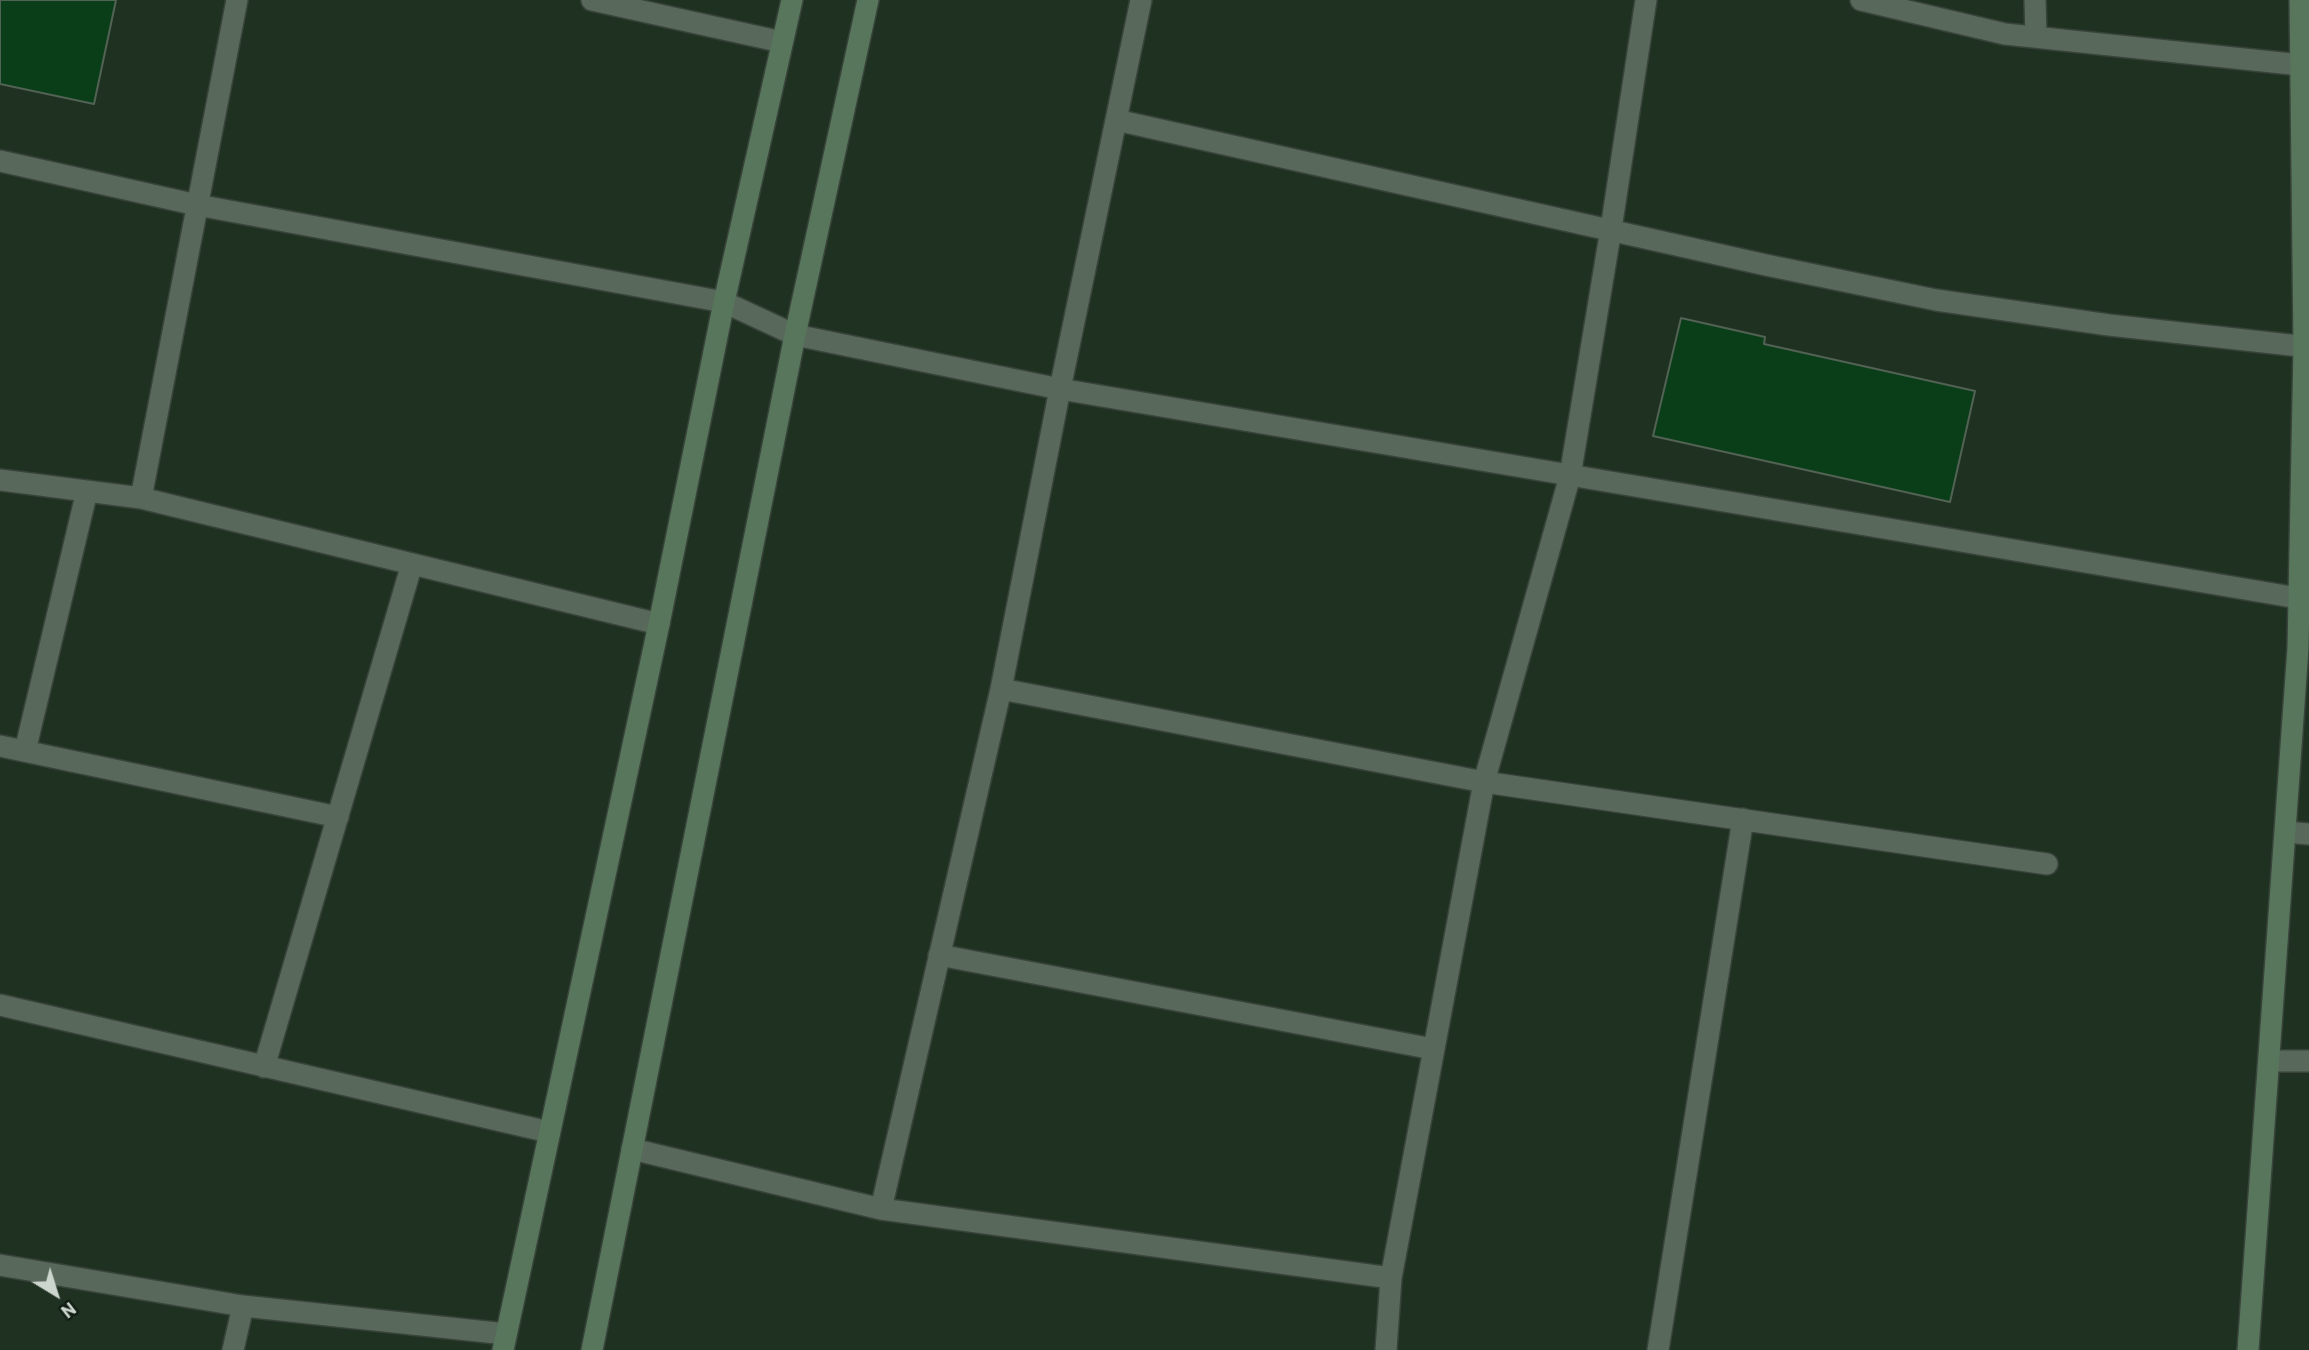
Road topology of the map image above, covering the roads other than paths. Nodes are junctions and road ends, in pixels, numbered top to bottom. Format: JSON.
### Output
{"nodes":[{"id":1,"x":237,"y":0,"type":"edge"},
{"id":2,"x":592,"y":0,"type":"edge"},
{"id":3,"x":792,"y":0,"type":"edge"},
{"id":4,"x":868,"y":0,"type":"edge"},
{"id":5,"x":1141,"y":0,"type":"edge"},
{"id":6,"x":1646,"y":0,"type":"edge"},
{"id":7,"x":1861,"y":0,"type":"edge"},
{"id":8,"x":2035,"y":0,"type":"edge"},
{"id":9,"x":2300,"y":0,"type":"edge"},
{"id":10,"x":2036,"y":37,"type":"junction"},
{"id":11,"x":782,"y":42,"type":"junction"},
{"id":12,"x":2301,"y":65,"type":"junction"},
{"id":13,"x":1116,"y":120,"type":"junction"},
{"id":14,"x":0,"y":161,"type":"edge"},
{"id":15,"x":197,"y":205,"type":"junction"},
{"id":16,"x":1611,"y":229,"type":"junction"},
{"id":17,"x":724,"y":302,"type":"junction"},
{"id":18,"x":795,"y":335,"type":"junction"},
{"id":19,"x":2307,"y":347,"type":"edge"},
{"id":20,"x":1060,"y":389,"type":"junction"},
{"id":21,"x":1570,"y":475,"type":"junction"},
{"id":22,"x":0,"y":481,"type":"edge"},
{"id":23,"x":88,"y":491,"type":"junction"},
{"id":24,"x":141,"y":498,"type":"junction"},
{"id":25,"x":412,"y":564,"type":"junction"},
{"id":26,"x":2298,"y":598,"type":"junction"},
{"id":27,"x":659,"y":624,"type":"junction"},
{"id":28,"x":1001,"y":689,"type":"junction"},
{"id":29,"x":0,"y":746,"type":"edge"},
{"id":30,"x":25,"y":751,"type":"junction"},
{"id":31,"x":1484,"y":782,"type":"junction"},
{"id":32,"x":338,"y":817,"type":"junction"},
{"id":33,"x":1743,"y":819,"type":"junction"},
{"id":34,"x":2286,"y":832,"type":"junction"},
{"id":35,"x":2309,"y":834,"type":"edge"},
{"id":36,"x":2047,"y":864,"type":"dead end"},
{"id":37,"x":939,"y":955,"type":"junction"},
{"id":38,"x":0,"y":1005,"type":"edge"},
{"id":39,"x":1433,"y":1049,"type":"junction"},
{"id":40,"x":2269,"y":1061,"type":"junction"},
{"id":41,"x":2309,"y":1061,"type":"edge"},
{"id":42,"x":264,"y":1067,"type":"junction"},
{"id":43,"x":549,"y":1132,"type":"junction"},
{"id":44,"x":632,"y":1149,"type":"junction"},
{"id":45,"x":881,"y":1209,"type":"junction"},
{"id":46,"x":0,"y":1265,"type":"edge"},
{"id":47,"x":1391,"y":1278,"type":"junction"},
{"id":48,"x":243,"y":1306,"type":"junction"},
{"id":49,"x":504,"y":1342,"type":"edge"},
{"id":50,"x":233,"y":1350,"type":"edge"},
{"id":51,"x":592,"y":1350,"type":"edge"},
{"id":52,"x":1386,"y":1350,"type":"edge"},
{"id":53,"x":1658,"y":1350,"type":"edge"},
{"id":54,"x":2248,"y":1350,"type":"edge"}],
"edges":[{"from":1,"to":15,"type":"street"},
{"from":2,"to":11,"type":"street"},
{"from":3,"to":11,"type":"street"},
{"from":4,"to":18,"type":"street"},
{"from":5,"to":13,"type":"street"},
{"from":6,"to":16,"type":"street"},
{"from":7,"to":10,"type":"street"},
{"from":8,"to":10,"type":"street"},
{"from":9,"to":12,"type":"street"},
{"from":10,"to":12,"type":"street"},
{"from":11,"to":17,"type":"street"},
{"from":12,"to":19,"type":"street"},
{"from":13,"to":16,"type":"street"},
{"from":13,"to":20,"type":"street"},
{"from":14,"to":15,"type":"street"},
{"from":15,"to":17,"type":"street"},
{"from":15,"to":24,"type":"street"},
{"from":16,"to":19,"type":"street"},
{"from":16,"to":21,"type":"street"},
{"from":17,"to":18,"type":"street"},
{"from":17,"to":27,"type":"street"},
{"from":18,"to":20,"type":"street"},
{"from":18,"to":44,"type":"street"},
{"from":19,"to":26,"type":"street"},
{"from":20,"to":21,"type":"street"},
{"from":20,"to":28,"type":"street"},
{"from":21,"to":26,"type":"street"},
{"from":21,"to":31,"type":"street"},
{"from":22,"to":23,"type":"street"},
{"from":23,"to":24,"type":"street"},
{"from":23,"to":30,"type":"street"},
{"from":24,"to":25,"type":"street"},
{"from":25,"to":27,"type":"street"},
{"from":25,"to":32,"type":"street"},
{"from":26,"to":34,"type":"street"},
{"from":27,"to":43,"type":"street"},
{"from":28,"to":31,"type":"street"},
{"from":28,"to":37,"type":"street"},
{"from":29,"to":30,"type":"street"},
{"from":30,"to":32,"type":"street"},
{"from":31,"to":33,"type":"street"},
{"from":31,"to":39,"type":"street"},
{"from":32,"to":42,"type":"street"},
{"from":33,"to":36,"type":"street"},
{"from":33,"to":53,"type":"street"},
{"from":34,"to":35,"type":"street"},
{"from":34,"to":40,"type":"street"},
{"from":37,"to":39,"type":"street"},
{"from":37,"to":45,"type":"street"},
{"from":38,"to":42,"type":"street"},
{"from":39,"to":47,"type":"street"},
{"from":40,"to":41,"type":"street"},
{"from":40,"to":54,"type":"street"},
{"from":42,"to":43,"type":"street"},
{"from":43,"to":49,"type":"street"},
{"from":44,"to":45,"type":"street"},
{"from":44,"to":51,"type":"street"},
{"from":45,"to":47,"type":"street"},
{"from":46,"to":48,"type":"street"},
{"from":47,"to":52,"type":"street"},
{"from":48,"to":49,"type":"street"},
{"from":48,"to":50,"type":"street"}]}
